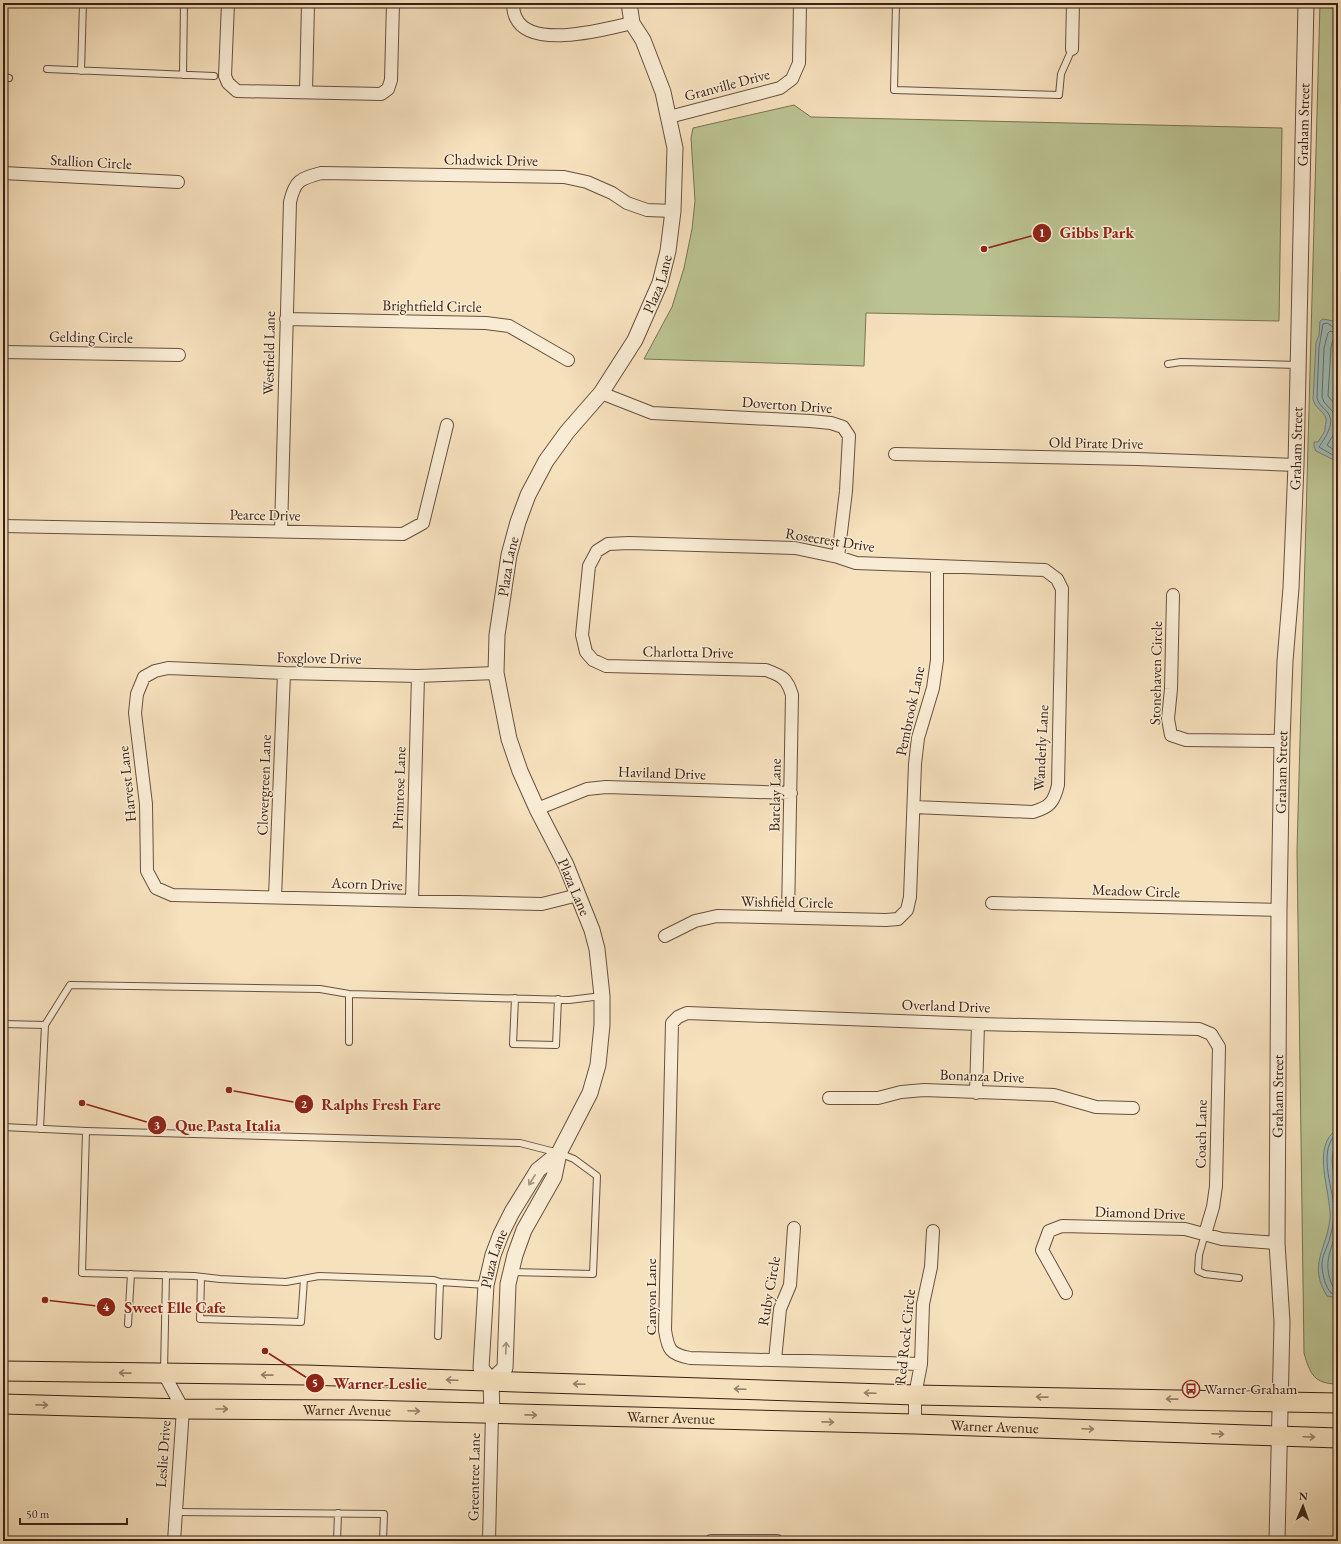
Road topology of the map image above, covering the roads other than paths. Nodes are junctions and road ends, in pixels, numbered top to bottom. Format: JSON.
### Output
{"nodes":[{"id":1,"x":83,"y":3,"type":"edge"},
{"id":2,"x":184,"y":3,"type":"edge"},
{"id":3,"x":228,"y":3,"type":"edge"},
{"id":4,"x":308,"y":3,"type":"edge"},
{"id":5,"x":393,"y":3,"type":"edge"},
{"id":6,"x":513,"y":3,"type":"edge"},
{"id":7,"x":629,"y":3,"type":"edge"},
{"id":8,"x":800,"y":3,"type":"edge"},
{"id":9,"x":896,"y":3,"type":"edge"},
{"id":10,"x":1073,"y":3,"type":"edge"},
{"id":11,"x":1306,"y":3,"type":"edge"},
{"id":12,"x":632,"y":24,"type":"junction"},
{"id":13,"x":1072,"y":49,"type":"joint"},
{"id":14,"x":47,"y":69,"type":"dead end"},
{"id":15,"x":81,"y":70,"type":"junction"},
{"id":16,"x":183,"y":75,"type":"junction"},
{"id":17,"x":214,"y":76,"type":"dead end"},
{"id":18,"x":306,"y":92,"type":"junction"},
{"id":19,"x":669,"y":117,"type":"junction"},
{"id":20,"x":3,"y":173,"type":"edge"},
{"id":21,"x":302,"y":178,"type":"joint"},
{"id":22,"x":178,"y":182,"type":"dead end"},
{"id":23,"x":673,"y":211,"type":"junction"},
{"id":24,"x":286,"y":319,"type":"junction"},
{"id":25,"x":3,"y":352,"type":"edge"},
{"id":26,"x":179,"y":355,"type":"dead end"},
{"id":27,"x":568,"y":360,"type":"dead end"},
{"id":28,"x":1168,"y":364,"type":"dead end"},
{"id":29,"x":1298,"y":365,"type":"junction"},
{"id":30,"x":601,"y":392,"type":"junction"},
{"id":31,"x":447,"y":425,"type":"dead end"},
{"id":32,"x":895,"y":454,"type":"dead end"},
{"id":33,"x":1296,"y":465,"type":"junction"},
{"id":34,"x":3,"y":526,"type":"edge"},
{"id":35,"x":281,"y":531,"type":"junction"},
{"id":36,"x":838,"y":557,"type":"junction"},
{"id":37,"x":937,"y":566,"type":"junction"},
{"id":38,"x":1056,"y":578,"type":"joint"},
{"id":39,"x":1173,"y":595,"type":"dead end"},
{"id":40,"x":593,"y":660,"type":"joint"},
{"id":41,"x":284,"y":673,"type":"junction"},
{"id":42,"x":496,"y":673,"type":"junction"},
{"id":43,"x":418,"y":676,"type":"junction"},
{"id":44,"x":782,"y":676,"type":"joint"},
{"id":45,"x":144,"y":677,"type":"joint"},
{"id":46,"x":1282,"y":741,"type":"junction"},
{"id":47,"x":791,"y":794,"type":"junction"},
{"id":48,"x":914,"y":807,"type":"junction"},
{"id":49,"x":537,"y":809,"type":"junction"},
{"id":50,"x":156,"y":888,"type":"joint"},
{"id":51,"x":578,"y":895,"type":"junction"},
{"id":52,"x":275,"y":897,"type":"junction"},
{"id":53,"x":412,"y":901,"type":"junction"},
{"id":54,"x":992,"y":903,"type":"dead end"},
{"id":55,"x":907,"y":910,"type":"joint"},
{"id":56,"x":1279,"y":910,"type":"junction"},
{"id":57,"x":788,"y":917,"type":"junction"},
{"id":58,"x":665,"y":936,"type":"dead end"},
{"id":59,"x":349,"y":994,"type":"junction"},
{"id":60,"x":602,"y":996,"type":"junction"},
{"id":61,"x":515,"y":998,"type":"junction"},
{"id":62,"x":558,"y":999,"type":"junction"},
{"id":63,"x":678,"y":1017,"type":"joint"},
{"id":64,"x":3,"y":1024,"type":"edge"},
{"id":65,"x":978,"y":1024,"type":"junction"},
{"id":66,"x":44,"y":1025,"type":"junction"},
{"id":67,"x":1211,"y":1034,"type":"joint"},
{"id":68,"x":349,"y":1042,"type":"dead end"},
{"id":69,"x":976,"y":1093,"type":"junction"},
{"id":70,"x":829,"y":1098,"type":"dead end"},
{"id":71,"x":1133,"y":1108,"type":"dead end"},
{"id":72,"x":3,"y":1128,"type":"edge"},
{"id":73,"x":40,"y":1129,"type":"junction"},
{"id":74,"x":86,"y":1131,"type":"junction"},
{"id":75,"x":559,"y":1153,"type":"junction"},
{"id":76,"x":794,"y":1228,"type":"dead end"},
{"id":77,"x":933,"y":1231,"type":"dead end"},
{"id":78,"x":1205,"y":1234,"type":"junction"},
{"id":79,"x":1276,"y":1243,"type":"junction"},
{"id":80,"x":511,"y":1272,"type":"junction"},
{"id":81,"x":130,"y":1274,"type":"junction"},
{"id":82,"x":166,"y":1275,"type":"junction"},
{"id":83,"x":201,"y":1277,"type":"junction"},
{"id":84,"x":304,"y":1278,"type":"junction"},
{"id":85,"x":1239,"y":1278,"type":"dead end"},
{"id":86,"x":440,"y":1282,"type":"junction"},
{"id":87,"x":486,"y":1285,"type":"junction"},
{"id":88,"x":1066,"y":1293,"type":"dead end"},
{"id":89,"x":128,"y":1324,"type":"dead end"},
{"id":90,"x":438,"y":1336,"type":"dead end"},
{"id":91,"x":775,"y":1360,"type":"junction"},
{"id":92,"x":921,"y":1364,"type":"junction"},
{"id":93,"x":3,"y":1371,"type":"edge"},
{"id":94,"x":164,"y":1374,"type":"junction"},
{"id":95,"x":491,"y":1381,"type":"junction"},
{"id":96,"x":915,"y":1395,"type":"junction"},
{"id":97,"x":1281,"y":1401,"type":"junction"},
{"id":98,"x":1338,"y":1403,"type":"edge"},
{"id":99,"x":3,"y":1404,"type":"edge"},
{"id":100,"x":183,"y":1409,"type":"junction"},
{"id":101,"x":492,"y":1414,"type":"junction"},
{"id":102,"x":915,"y":1424,"type":"junction"},
{"id":103,"x":1280,"y":1436,"type":"junction"},
{"id":104,"x":1338,"y":1438,"type":"edge"},
{"id":105,"x":175,"y":1512,"type":"junction"},
{"id":106,"x":338,"y":1514,"type":"junction"},
{"id":107,"x":174,"y":1541,"type":"edge"},
{"id":108,"x":337,"y":1541,"type":"edge"},
{"id":109,"x":383,"y":1541,"type":"edge"},
{"id":110,"x":489,"y":1541,"type":"edge"},
{"id":111,"x":711,"y":1541,"type":"edge"},
{"id":112,"x":777,"y":1541,"type":"edge"},
{"id":113,"x":1277,"y":1541,"type":"edge"}],
"edges":[{"from":1,"to":15,"type":"lane"},
{"from":2,"to":16,"type":"lane"},
{"from":3,"to":18,"type":"street"},
{"from":4,"to":18,"type":"street"},
{"from":5,"to":18,"type":"street"},
{"from":6,"to":12,"type":"street"},
{"from":7,"to":12,"type":"street","name":"Plaza Lane"},
{"from":8,"to":19,"type":"street","name":"Granville Drive"},
{"from":9,"to":13,"type":"lane"},
{"from":10,"to":13,"type":"street"},
{"from":11,"to":29,"type":"street","name":"Graham Street"},
{"from":12,"to":19,"type":"street","name":"Plaza Lane"},
{"from":14,"to":15,"type":"lane"},
{"from":15,"to":16,"type":"lane"},
{"from":16,"to":17,"type":"lane"},
{"from":19,"to":23,"type":"street","name":"Plaza Lane"},
{"from":20,"to":22,"type":"street","name":"Stallion Circle"},
{"from":21,"to":23,"type":"street","name":"Chadwick Drive"},
{"from":21,"to":24,"type":"street","name":"Westfield Lane"},
{"from":23,"to":30,"type":"street","name":"Plaza Lane"},
{"from":24,"to":27,"type":"street","name":"Brightfield Circle"},
{"from":24,"to":35,"type":"street","name":"Westfield Lane"},
{"from":25,"to":26,"type":"street","name":"Gelding Circle"},
{"from":28,"to":29,"type":"lane"},
{"from":29,"to":33,"type":"street","name":"Graham Street"},
{"from":30,"to":36,"type":"street","name":"Doverton Drive"},
{"from":30,"to":42,"type":"street","name":"Plaza Lane"},
{"from":31,"to":35,"type":"street","name":"Pearce Drive"},
{"from":32,"to":33,"type":"street","name":"Old Pirate Drive"},
{"from":33,"to":46,"type":"street","name":"Graham Street"},
{"from":34,"to":35,"type":"street","name":"Pearce Drive"},
{"from":36,"to":37,"type":"street","name":"Rosecrest Drive"},
{"from":36,"to":40,"type":"street","name":"Rosecrest Drive"},
{"from":37,"to":38,"type":"street","name":"Rosecrest Drive"},
{"from":37,"to":48,"type":"street","name":"Pembrook Lane"},
{"from":38,"to":48,"type":"street","name":"Wanderly Lane"},
{"from":39,"to":46,"type":"street","name":"Stonehaven Circle"},
{"from":40,"to":44,"type":"street","name":"Charlotta Drive"},
{"from":41,"to":43,"type":"street","name":"Foxglove Drive"},
{"from":41,"to":45,"type":"street","name":"Foxglove Drive"},
{"from":41,"to":52,"type":"street","name":"Clovergreen Lane"},
{"from":42,"to":43,"type":"street","name":"Foxglove Drive"},
{"from":42,"to":49,"type":"street","name":"Plaza Lane"},
{"from":43,"to":53,"type":"street","name":"Primrose Lane"},
{"from":44,"to":47,"type":"street","name":"Barclay Lane"},
{"from":45,"to":50,"type":"street","name":"Harvest Lane"},
{"from":46,"to":56,"type":"street","name":"Graham Street"},
{"from":47,"to":49,"type":"street","name":"Haviland Drive"},
{"from":47,"to":57,"type":"street","name":"Barclay Lane"},
{"from":48,"to":55,"type":"street","name":"Pembrook Lane"},
{"from":49,"to":51,"type":"street","name":"Plaza Lane"},
{"from":50,"to":52,"type":"street","name":"Acorn Drive"},
{"from":51,"to":53,"type":"street","name":"Acorn Drive"},
{"from":51,"to":60,"type":"street","name":"Plaza Lane"},
{"from":52,"to":53,"type":"street","name":"Acorn Drive"},
{"from":54,"to":56,"type":"street","name":"Meadow Circle"},
{"from":55,"to":57,"type":"street","name":"Wishfield Circle"},
{"from":56,"to":79,"type":"street","name":"Graham Street"},
{"from":57,"to":58,"type":"street","name":"Wishfield Circle"},
{"from":59,"to":61,"type":"lane"},
{"from":59,"to":66,"type":"lane"},
{"from":59,"to":68,"type":"lane"},
{"from":60,"to":62,"type":"lane"},
{"from":60,"to":75,"type":"street","name":"Plaza Lane"},
{"from":61,"to":62,"type":"lane"},
{"from":61,"to":62,"type":"lane"},
{"from":63,"to":65,"type":"street","name":"Overland Drive"},
{"from":63,"to":91,"type":"street","name":"Canyon Lane"},
{"from":64,"to":66,"type":"lane"},
{"from":65,"to":67,"type":"street","name":"Overland Drive"},
{"from":65,"to":69,"type":"street"},
{"from":66,"to":73,"type":"lane"},
{"from":67,"to":78,"type":"street","name":"Coach Lane"},
{"from":69,"to":70,"type":"street","name":"Bonanza Drive"},
{"from":69,"to":71,"type":"street","name":"Bonanza Drive"},
{"from":72,"to":73,"type":"lane"},
{"from":73,"to":74,"type":"lane"},
{"from":74,"to":75,"type":"lane"},
{"from":74,"to":81,"type":"lane"},
{"from":75,"to":80,"type":"street","name":"Plaza Lane"},
{"from":75,"to":80,"type":"lane"},
{"from":75,"to":87,"type":"street","name":"Plaza Lane","one_way":true},
{"from":76,"to":91,"type":"street","name":"Ruby Circle"},
{"from":77,"to":92,"type":"street","name":"Red Rock Circle"},
{"from":78,"to":79,"type":"street","name":"Diamond Drive"},
{"from":78,"to":85,"type":"lane"},
{"from":78,"to":88,"type":"street","name":"Diamond Drive"},
{"from":79,"to":97,"type":"street","name":"Graham Street"},
{"from":95,"to":80,"type":"street","name":"Plaza Lane","one_way":true},
{"from":81,"to":82,"type":"lane"},
{"from":81,"to":89,"type":"lane"},
{"from":82,"to":83,"type":"lane"},
{"from":82,"to":94,"type":"lane"},
{"from":83,"to":84,"type":"lane"},
{"from":83,"to":84,"type":"lane"},
{"from":84,"to":86,"type":"lane"},
{"from":86,"to":87,"type":"lane"},
{"from":86,"to":90,"type":"lane"},
{"from":87,"to":95,"type":"street","name":"Plaza Lane"},
{"from":91,"to":92,"type":"street","name":"Canyon Lane"},
{"from":92,"to":96,"type":"street","name":"Red Rock Circle"},
{"from":94,"to":93,"type":"main road","name":"Warner Avenue","one_way":true},
{"from":95,"to":94,"type":"main road","name":"Warner Avenue","one_way":true},
{"from":94,"to":100,"type":"street","name":"Leslie Drive"},
{"from":96,"to":95,"type":"main road","name":"Warner Avenue","one_way":true},
{"from":95,"to":101,"type":"street","name":"Plaza Lane"},
{"from":97,"to":96,"type":"main road","name":"Warner Avenue","one_way":true},
{"from":96,"to":102,"type":"street","name":"Red Rock Circle"},
{"from":97,"to":98,"type":"main road","name":"Warner Avenue"},
{"from":97,"to":103,"type":"street","name":"Graham Street"},
{"from":99,"to":100,"type":"main road","name":"Warner Avenue","one_way":true},
{"from":100,"to":101,"type":"main road","name":"Warner Avenue","one_way":true},
{"from":100,"to":105,"type":"street","name":"Leslie Drive"},
{"from":101,"to":102,"type":"main road","name":"Warner Avenue","one_way":true},
{"from":101,"to":110,"type":"street","name":"Greentree Lane"},
{"from":102,"to":103,"type":"main road","name":"Warner Avenue","one_way":true},
{"from":103,"to":104,"type":"main road","name":"Warner Avenue","one_way":true},
{"from":103,"to":113,"type":"street","name":"Graham Street"},
{"from":105,"to":106,"type":"lane"},
{"from":105,"to":107,"type":"street","name":"Leslie Drive"},
{"from":106,"to":108,"type":"lane"},
{"from":106,"to":109,"type":"lane"},
{"from":111,"to":112,"type":"street"}]}
